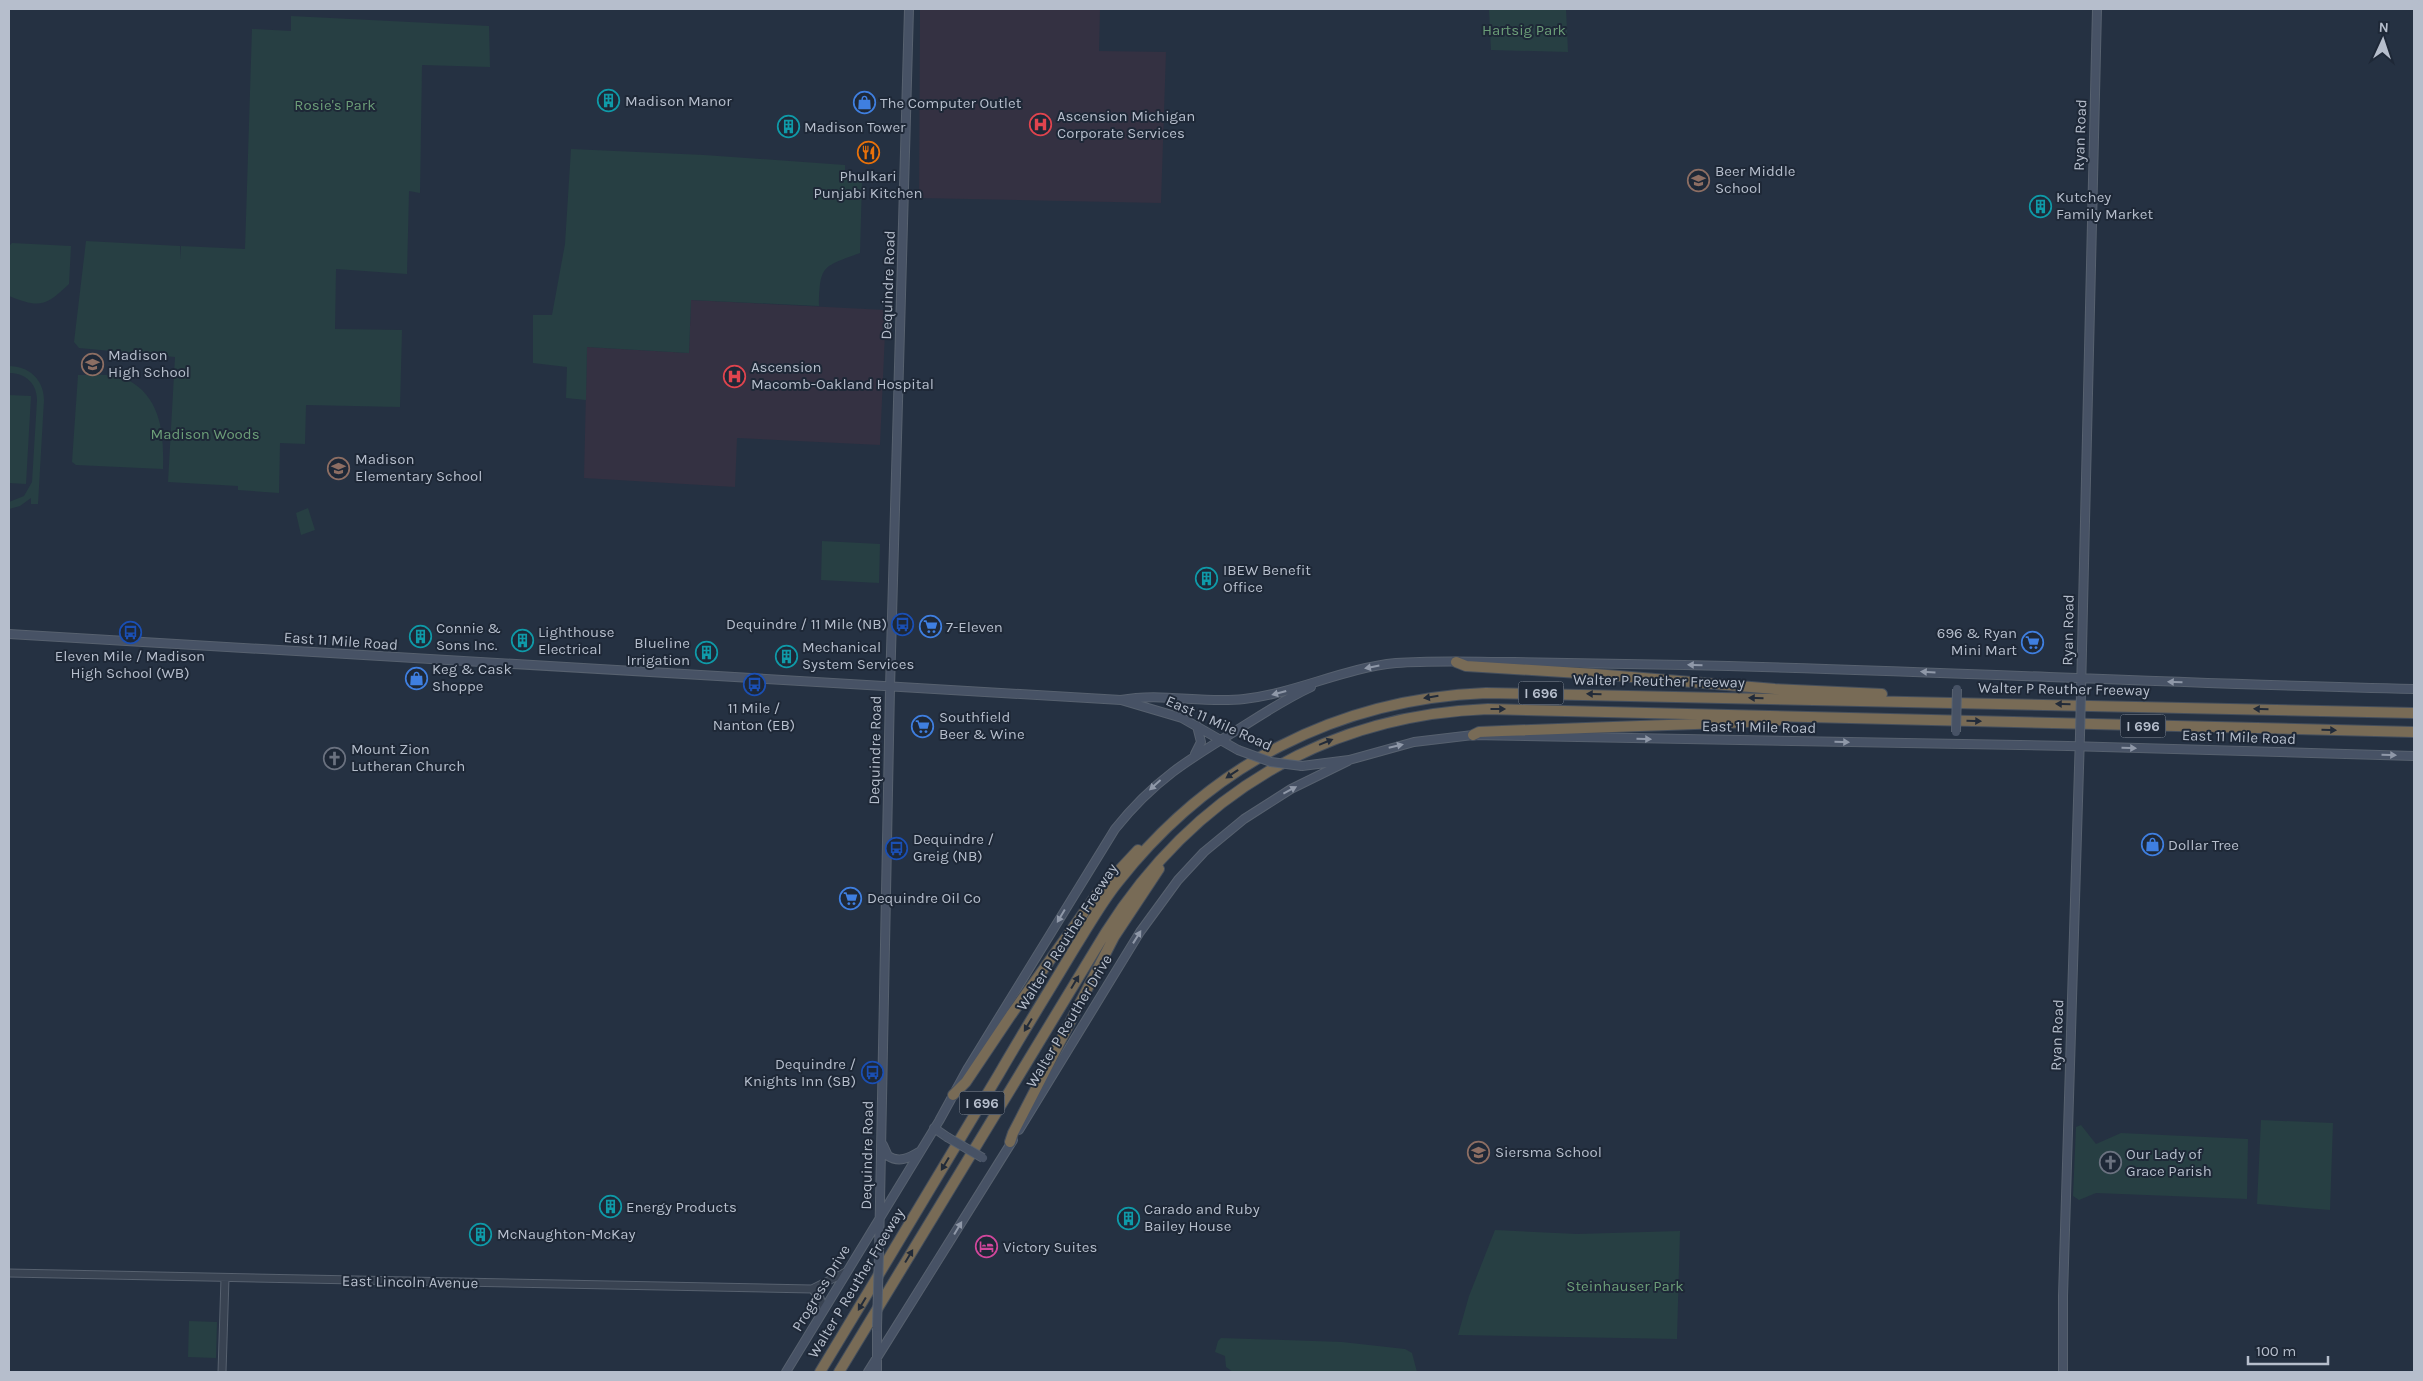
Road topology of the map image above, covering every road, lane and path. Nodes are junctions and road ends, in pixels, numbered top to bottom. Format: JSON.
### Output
{"nodes":[{"id":1,"x":909,"y":9,"type":"edge"},
{"id":2,"x":2097,"y":9,"type":"edge"},
{"id":3,"x":9,"y":634,"type":"edge"},
{"id":4,"x":1456,"y":662,"type":"junction"},
{"id":5,"x":1957,"y":674,"type":"junction"},
{"id":6,"x":1326,"y":679,"type":"junction"},
{"id":7,"x":2082,"y":679,"type":"junction"},
{"id":8,"x":890,"y":688,"type":"junction"},
{"id":9,"x":2414,"y":689,"type":"edge"},
{"id":10,"x":1121,"y":700,"type":"junction"},
{"id":11,"x":1945,"y":701,"type":"junction"},
{"id":12,"x":2414,"y":713,"type":"edge"},
{"id":13,"x":1873,"y":718,"type":"junction"},
{"id":14,"x":1198,"y":726,"type":"junction"},
{"id":15,"x":1238,"y":729,"type":"junction"},
{"id":16,"x":2414,"y":732,"type":"edge"},
{"id":17,"x":1473,"y":735,"type":"junction"},
{"id":18,"x":1220,"y":739,"type":"junction"},
{"id":19,"x":1966,"y":744,"type":"junction"},
{"id":20,"x":2080,"y":746,"type":"junction"},
{"id":21,"x":1238,"y":750,"type":"junction"},
{"id":22,"x":1194,"y":756,"type":"junction"},
{"id":23,"x":2414,"y":756,"type":"edge"},
{"id":24,"x":1349,"y":760,"type":"junction"},
{"id":25,"x":1190,"y":829,"type":"junction"},
{"id":26,"x":1154,"y":840,"type":"junction"},
{"id":27,"x":953,"y":1095,"type":"junction"},
{"id":28,"x":934,"y":1128,"type":"junction"},
{"id":29,"x":881,"y":1138,"type":"junction"},
{"id":30,"x":1010,"y":1142,"type":"junction"},
{"id":31,"x":921,"y":1150,"type":"junction"},
{"id":32,"x":996,"y":1166,"type":"junction"},
{"id":33,"x":880,"y":1218,"type":"junction"},
{"id":34,"x":846,"y":1272,"type":"junction"},
{"id":35,"x":9,"y":1273,"type":"edge"},
{"id":36,"x":225,"y":1278,"type":"junction"},
{"id":37,"x":812,"y":1289,"type":"junction"},
{"id":38,"x":824,"y":1309,"type":"junction"},
{"id":39,"x":877,"y":1359,"type":"junction"},
{"id":40,"x":222,"y":1372,"type":"edge"},
{"id":41,"x":786,"y":1372,"type":"edge"},
{"id":42,"x":820,"y":1372,"type":"edge"},
{"id":43,"x":839,"y":1372,"type":"edge"},
{"id":44,"x":868,"y":1372,"type":"edge"},
{"id":45,"x":877,"y":1372,"type":"edge"},
{"id":46,"x":2063,"y":1372,"type":"edge"}],
"edges":[{"from":1,"to":8,"type":"main road","name":"Dequindre Road"},
{"from":2,"to":7,"type":"main road","name":"Ryan Road"},
{"from":3,"to":8,"type":"main road","name":"East 11 Mile Road"},
{"from":5,"to":4,"type":"main road","name":"East 11 Mile Road","one_way":true},
{"from":4,"to":6,"type":"main road","name":"East 11 Mile Road","one_way":true},
{"from":4,"to":11,"type":"highway"},
{"from":5,"to":7,"type":"main road","name":"East 11 Mile Road"},
{"from":5,"to":19,"type":"main road","bridge":true},
{"from":6,"to":10,"type":"main road","name":"East 11 Mile Road","one_way":true},
{"from":6,"to":15,"type":"main road"},
{"from":9,"to":7,"type":"main road","name":"East 11 Mile Road","one_way":true},
{"from":7,"to":20,"type":"main road","name":"Ryan Road","bridge":true},
{"from":8,"to":10,"type":"main road","name":"East 11 Mile Road"},
{"from":8,"to":29,"type":"main road","name":"Dequindre Road"},
{"from":10,"to":14,"type":"main road","name":"East 11 Mile Road"},
{"from":12,"to":11,"type":"highway","name":"Walter P Reuther Freeway","number":"I 696","one_way":true},
{"from":11,"to":26,"type":"highway","name":"Walter P Reuther Freeway","number":"I 696","one_way":true},
{"from":13,"to":16,"type":"highway","name":"Walter P Reuther Freeway","number":"I 696","one_way":true},
{"from":13,"to":17,"type":"highway"},
{"from":25,"to":13,"type":"highway","name":"Walter P Reuther Freeway","number":"I 696","one_way":true},
{"from":14,"to":18,"type":"main road","name":"East 11 Mile Road"},
{"from":14,"to":22,"type":"main road"},
{"from":15,"to":18,"type":"main road"},
{"from":15,"to":21,"type":"main road"},
{"from":17,"to":19,"type":"main road","name":"East 11 Mile Road","one_way":true},
{"from":24,"to":17,"type":"main road","name":"East 11 Mile Road","one_way":true},
{"from":18,"to":21,"type":"main road","name":"East 11 Mile Road"},
{"from":18,"to":22,"type":"main road"},
{"from":19,"to":20,"type":"main road","name":"East 11 Mile Road"},
{"from":20,"to":23,"type":"main road","name":"East 11 Mile Road","one_way":true},
{"from":20,"to":46,"type":"main road","name":"Ryan Road"},
{"from":21,"to":24,"type":"main road","name":"East 11 Mile Road","bridge":true},
{"from":22,"to":27,"type":"main road","one_way":true},
{"from":30,"to":24,"type":"main road","name":"Walter P Reuther Drive","one_way":true},
{"from":25,"to":30,"type":"highway"},
{"from":43,"to":25,"type":"highway","name":"Walter P Reuther Freeway","number":"I 696","one_way":true},
{"from":26,"to":27,"type":"highway"},
{"from":26,"to":42,"type":"highway","name":"Walter P Reuther Freeway","number":"I 696","one_way":true},
{"from":27,"to":28,"type":"main road"},
{"from":28,"to":31,"type":"main road"},
{"from":28,"to":32,"type":"main road","bridge":true},
{"from":29,"to":31,"type":"main road"},
{"from":29,"to":33,"type":"main road","name":"Dequindre Road"},
{"from":30,"to":32,"type":"main road","name":"Walter P Reuther Drive"},
{"from":31,"to":33,"type":"main road"},
{"from":39,"to":32,"type":"main road","name":"Walter P Reuther Drive","one_way":true},
{"from":33,"to":34,"type":"main road","name":"Progress Drive"},
{"from":33,"to":39,"type":"main road","name":"Dequindre Road","bridge":true},
{"from":34,"to":37,"type":"street","name":"East Lincoln Avenue"},
{"from":34,"to":38,"type":"main road","name":"Progress Drive"},
{"from":35,"to":36,"type":"street","name":"East Lincoln Avenue"},
{"from":36,"to":37,"type":"street","name":"East Lincoln Avenue"},
{"from":36,"to":40,"type":"street"},
{"from":37,"to":38,"type":"street"},
{"from":38,"to":41,"type":"main road","name":"Progress Drive"},
{"from":39,"to":44,"type":"main road","name":"Walter P Reuther Drive"},
{"from":39,"to":45,"type":"main road","name":"Dequindre Road"}]}
